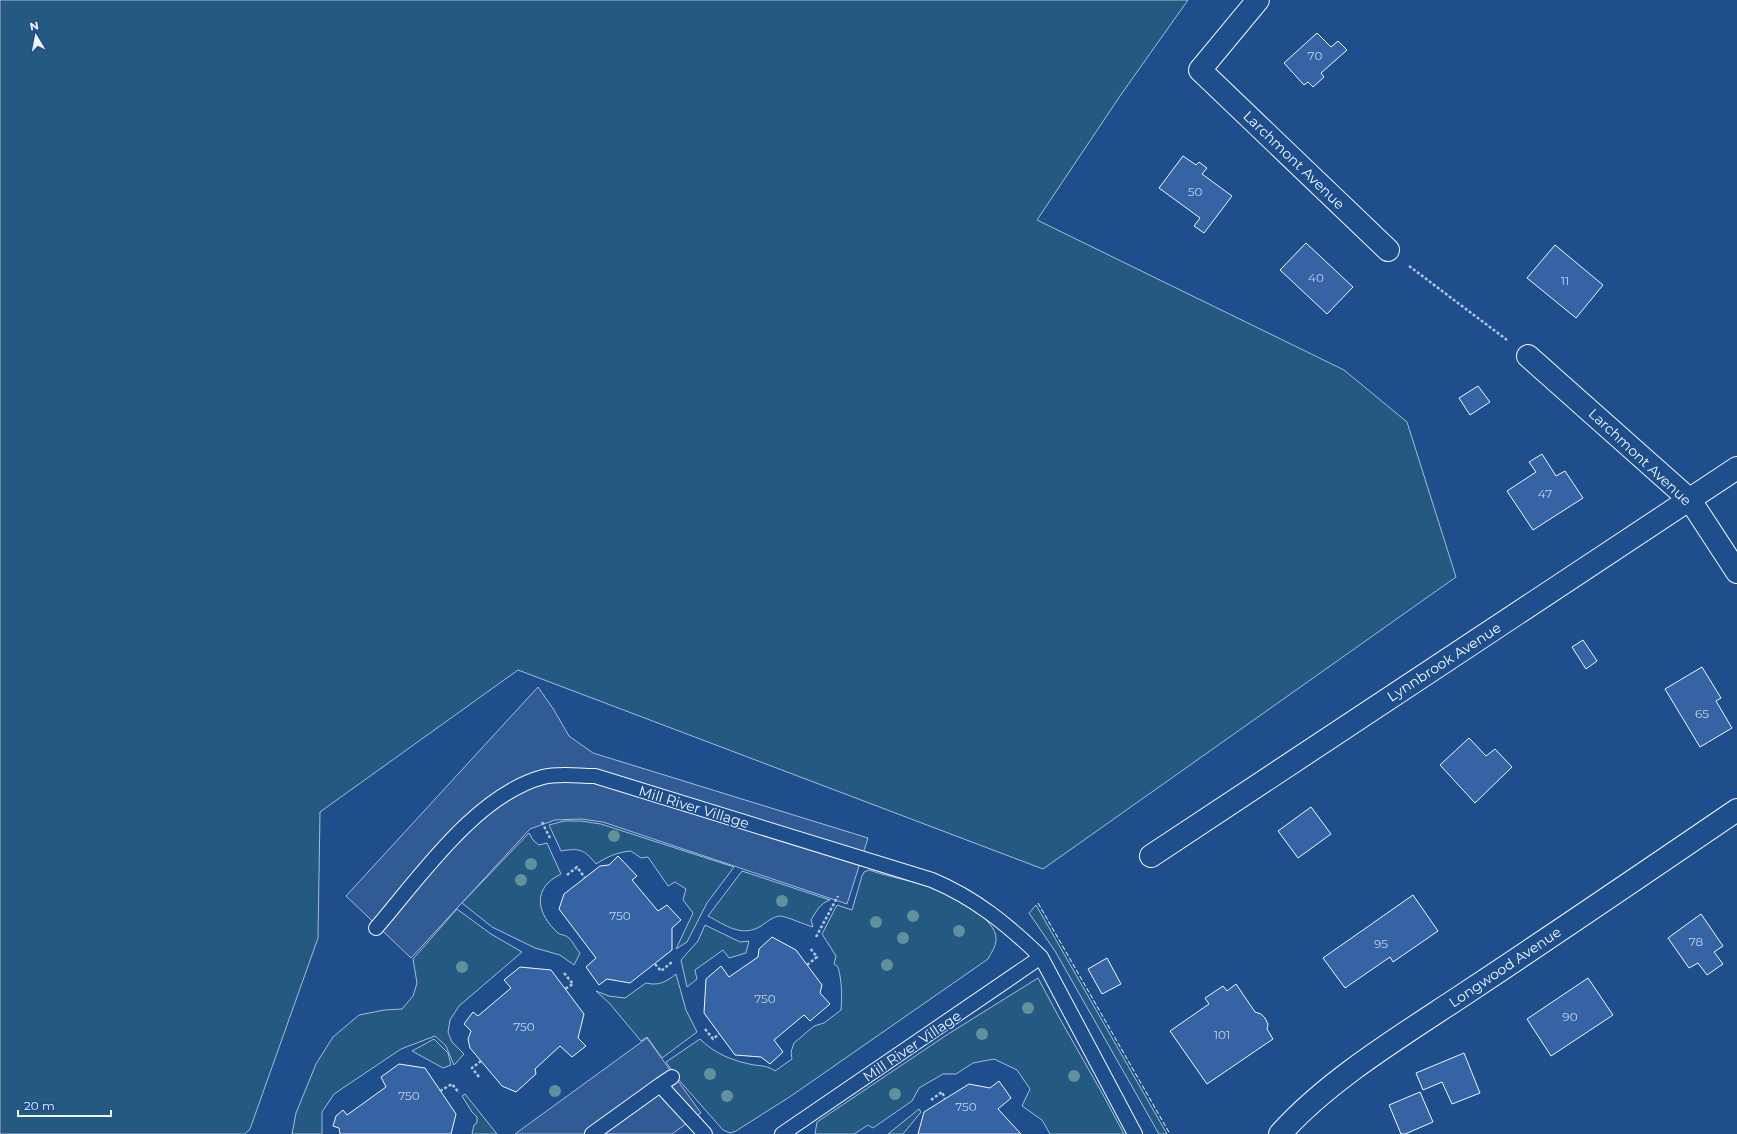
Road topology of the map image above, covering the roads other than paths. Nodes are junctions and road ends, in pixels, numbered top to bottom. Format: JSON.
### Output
{"nodes":[{"id":1,"x":1258,"y":0,"type":"edge"},
{"id":2,"x":1388,"y":250,"type":"road end"},
{"id":3,"x":1528,"y":356,"type":"road end"},
{"id":4,"x":1737,"y":468,"type":"edge"},
{"id":5,"x":1690,"y":500,"type":"junction"},
{"id":6,"x":1737,"y":572,"type":"edge"},
{"id":7,"x":1737,"y":810,"type":"edge"},
{"id":8,"x":1151,"y":856,"type":"dead end"},
{"id":9,"x":376,"y":928,"type":"dead end"},
{"id":10,"x":1041,"y":958,"type":"junction"},
{"id":11,"x":672,"y":1077,"type":"dead end"},
{"id":12,"x":660,"y":1085,"type":"junction"},
{"id":13,"x":790,"y":1132,"type":"edge"},
{"id":14,"x":592,"y":1134,"type":"edge"},
{"id":15,"x":705,"y":1134,"type":"edge"},
{"id":16,"x":1135,"y":1134,"type":"edge"},
{"id":17,"x":1280,"y":1134,"type":"edge"}],
"edges":[{"from":1,"to":2,"type":"street","name":"Larchmont Avenue"},
{"from":3,"to":5,"type":"street","name":"Larchmont Avenue"},
{"from":4,"to":5,"type":"street","name":"Lynnbrook Avenue"},
{"from":5,"to":6,"type":"street","name":"Larchmont Avenue"},
{"from":5,"to":8,"type":"street","name":"Lynnbrook Avenue"},
{"from":7,"to":17,"type":"street","name":"Longwood Avenue"},
{"from":9,"to":10,"type":"lane","name":"Mill River Village"},
{"from":10,"to":13,"type":"lane","name":"Mill River Village"},
{"from":10,"to":16,"type":"lane","name":"Mill River Village"},
{"from":11,"to":12,"type":"lane"},
{"from":12,"to":14,"type":"lane"},
{"from":12,"to":15,"type":"lane"}]}
